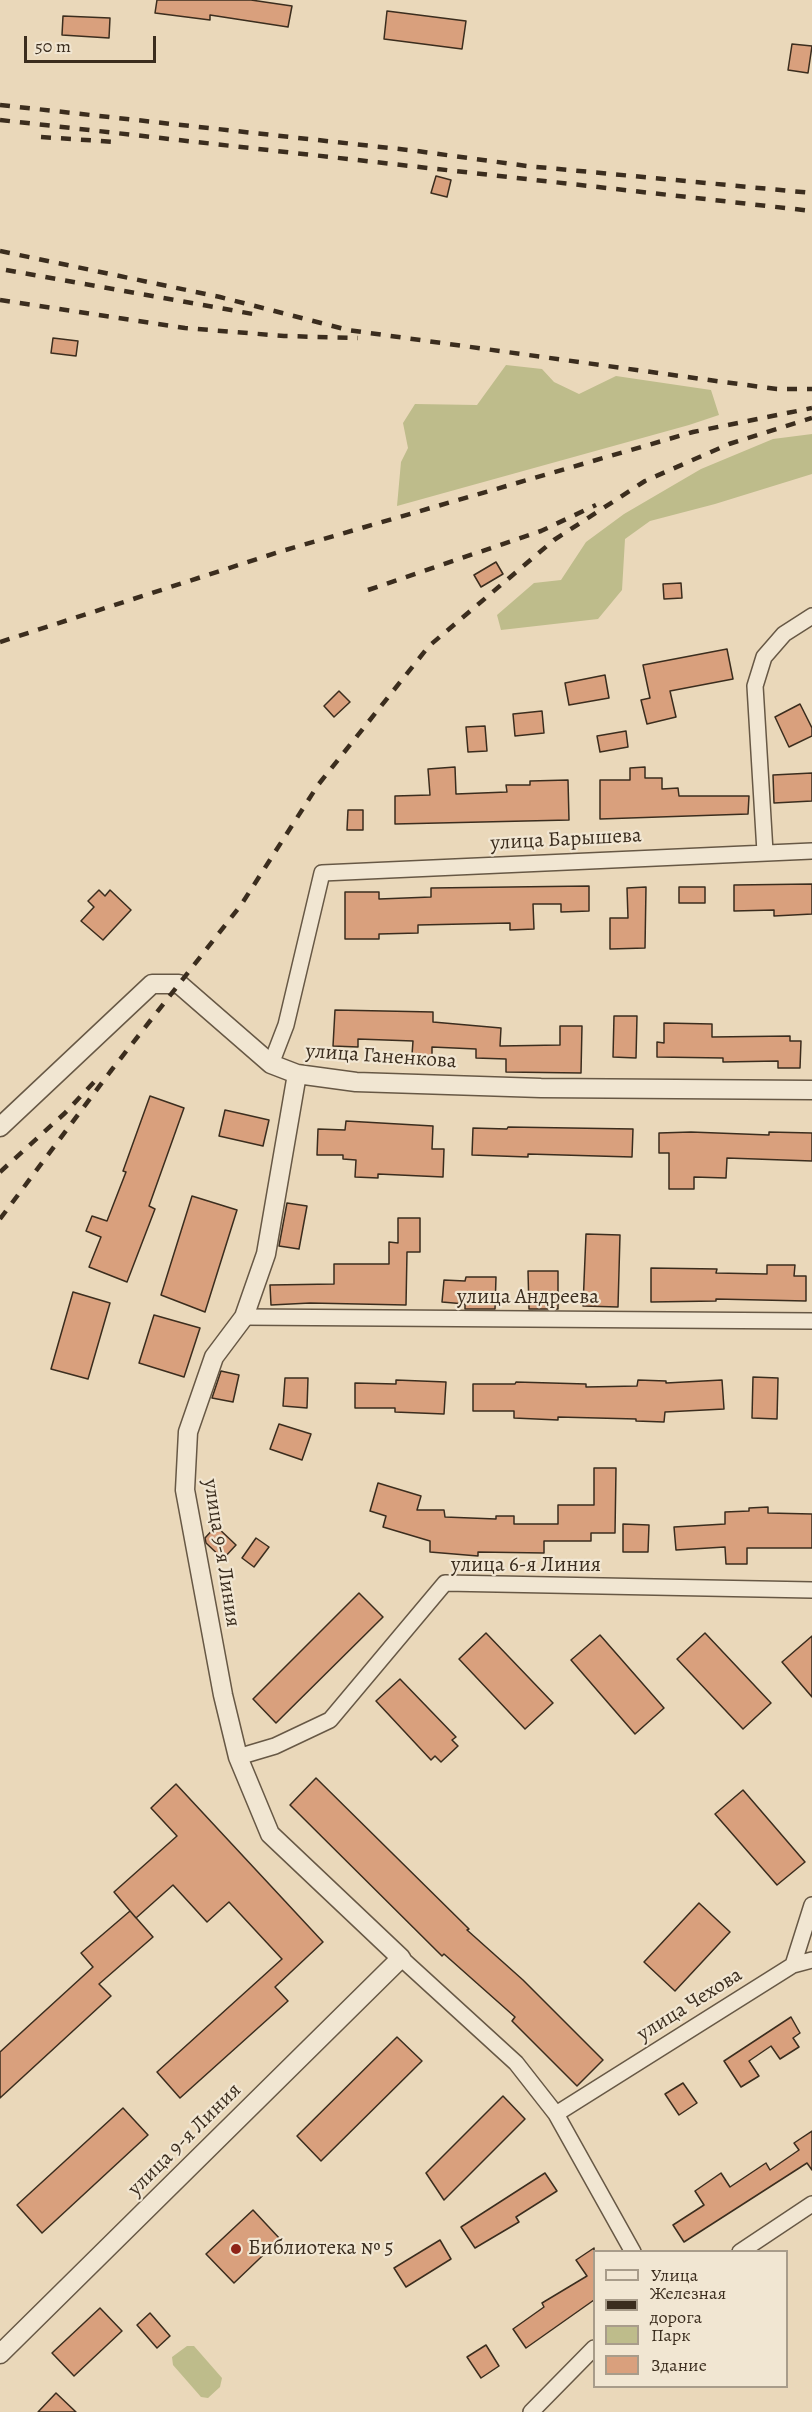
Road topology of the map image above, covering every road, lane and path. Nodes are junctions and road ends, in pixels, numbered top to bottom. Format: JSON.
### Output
{"nodes":[{"id":1,"x":812,"y":616,"type":"edge"},
{"id":2,"x":812,"y":851,"type":"edge"},
{"id":3,"x":765,"y":852,"type":"junction"},
{"id":4,"x":271,"y":1064,"type":"junction"},
{"id":5,"x":297,"y":1074,"type":"junction"},
{"id":6,"x":812,"y":1090,"type":"edge"},
{"id":7,"x":0,"y":1127,"type":"edge"},
{"id":8,"x":244,"y":1317,"type":"junction"},
{"id":9,"x":812,"y":1321,"type":"edge"},
{"id":10,"x":812,"y":1590,"type":"edge"},
{"id":11,"x":238,"y":1757,"type":"junction"},
{"id":12,"x":812,"y":1905,"type":"edge"},
{"id":13,"x":401,"y":1958,"type":"junction"},
{"id":14,"x":812,"y":1960,"type":"edge"},
{"id":15,"x":793,"y":1965,"type":"junction"},
{"id":16,"x":556,"y":2114,"type":"junction"},
{"id":17,"x":812,"y":2204,"type":"edge"},
{"id":18,"x":632,"y":2250,"type":"edge"},
{"id":19,"x":743,"y":2250,"type":"edge"},
{"id":20,"x":593,"y":2349,"type":"edge"},
{"id":21,"x":0,"y":2354,"type":"edge"},
{"id":22,"x":531,"y":2412,"type":"edge"}],
"edges":[{"from":1,"to":3,"type":"street"},
{"from":2,"to":3,"type":"street","name":"улица Барышева"},
{"from":3,"to":4,"type":"street","name":"улица Барышева"},
{"from":4,"to":5,"type":"street","name":"улица Ганенкова"},
{"from":4,"to":7,"type":"street","name":"улица Ганенкова"},
{"from":5,"to":6,"type":"street","name":"улица Ганенкова"},
{"from":5,"to":8,"type":"street","name":"улица 9-я Линия"},
{"from":8,"to":9,"type":"street","name":"улица Андреева"},
{"from":8,"to":11,"type":"street","name":"улица 9-я Линия"},
{"from":10,"to":11,"type":"street","name":"улица 6-я Линия"},
{"from":11,"to":13,"type":"street","name":"улица 9-я Линия"},
{"from":12,"to":15,"type":"street"},
{"from":13,"to":16,"type":"street","name":"улица 9-я Линия"},
{"from":13,"to":21,"type":"street","name":"улица 9-я Линия"},
{"from":14,"to":15,"type":"street","name":"улица Чехова"},
{"from":15,"to":16,"type":"street","name":"улица Чехова"},
{"from":16,"to":18,"type":"street","name":"улица 9-я Линия"},
{"from":17,"to":19,"type":"street"},
{"from":20,"to":22,"type":"street"}]}
